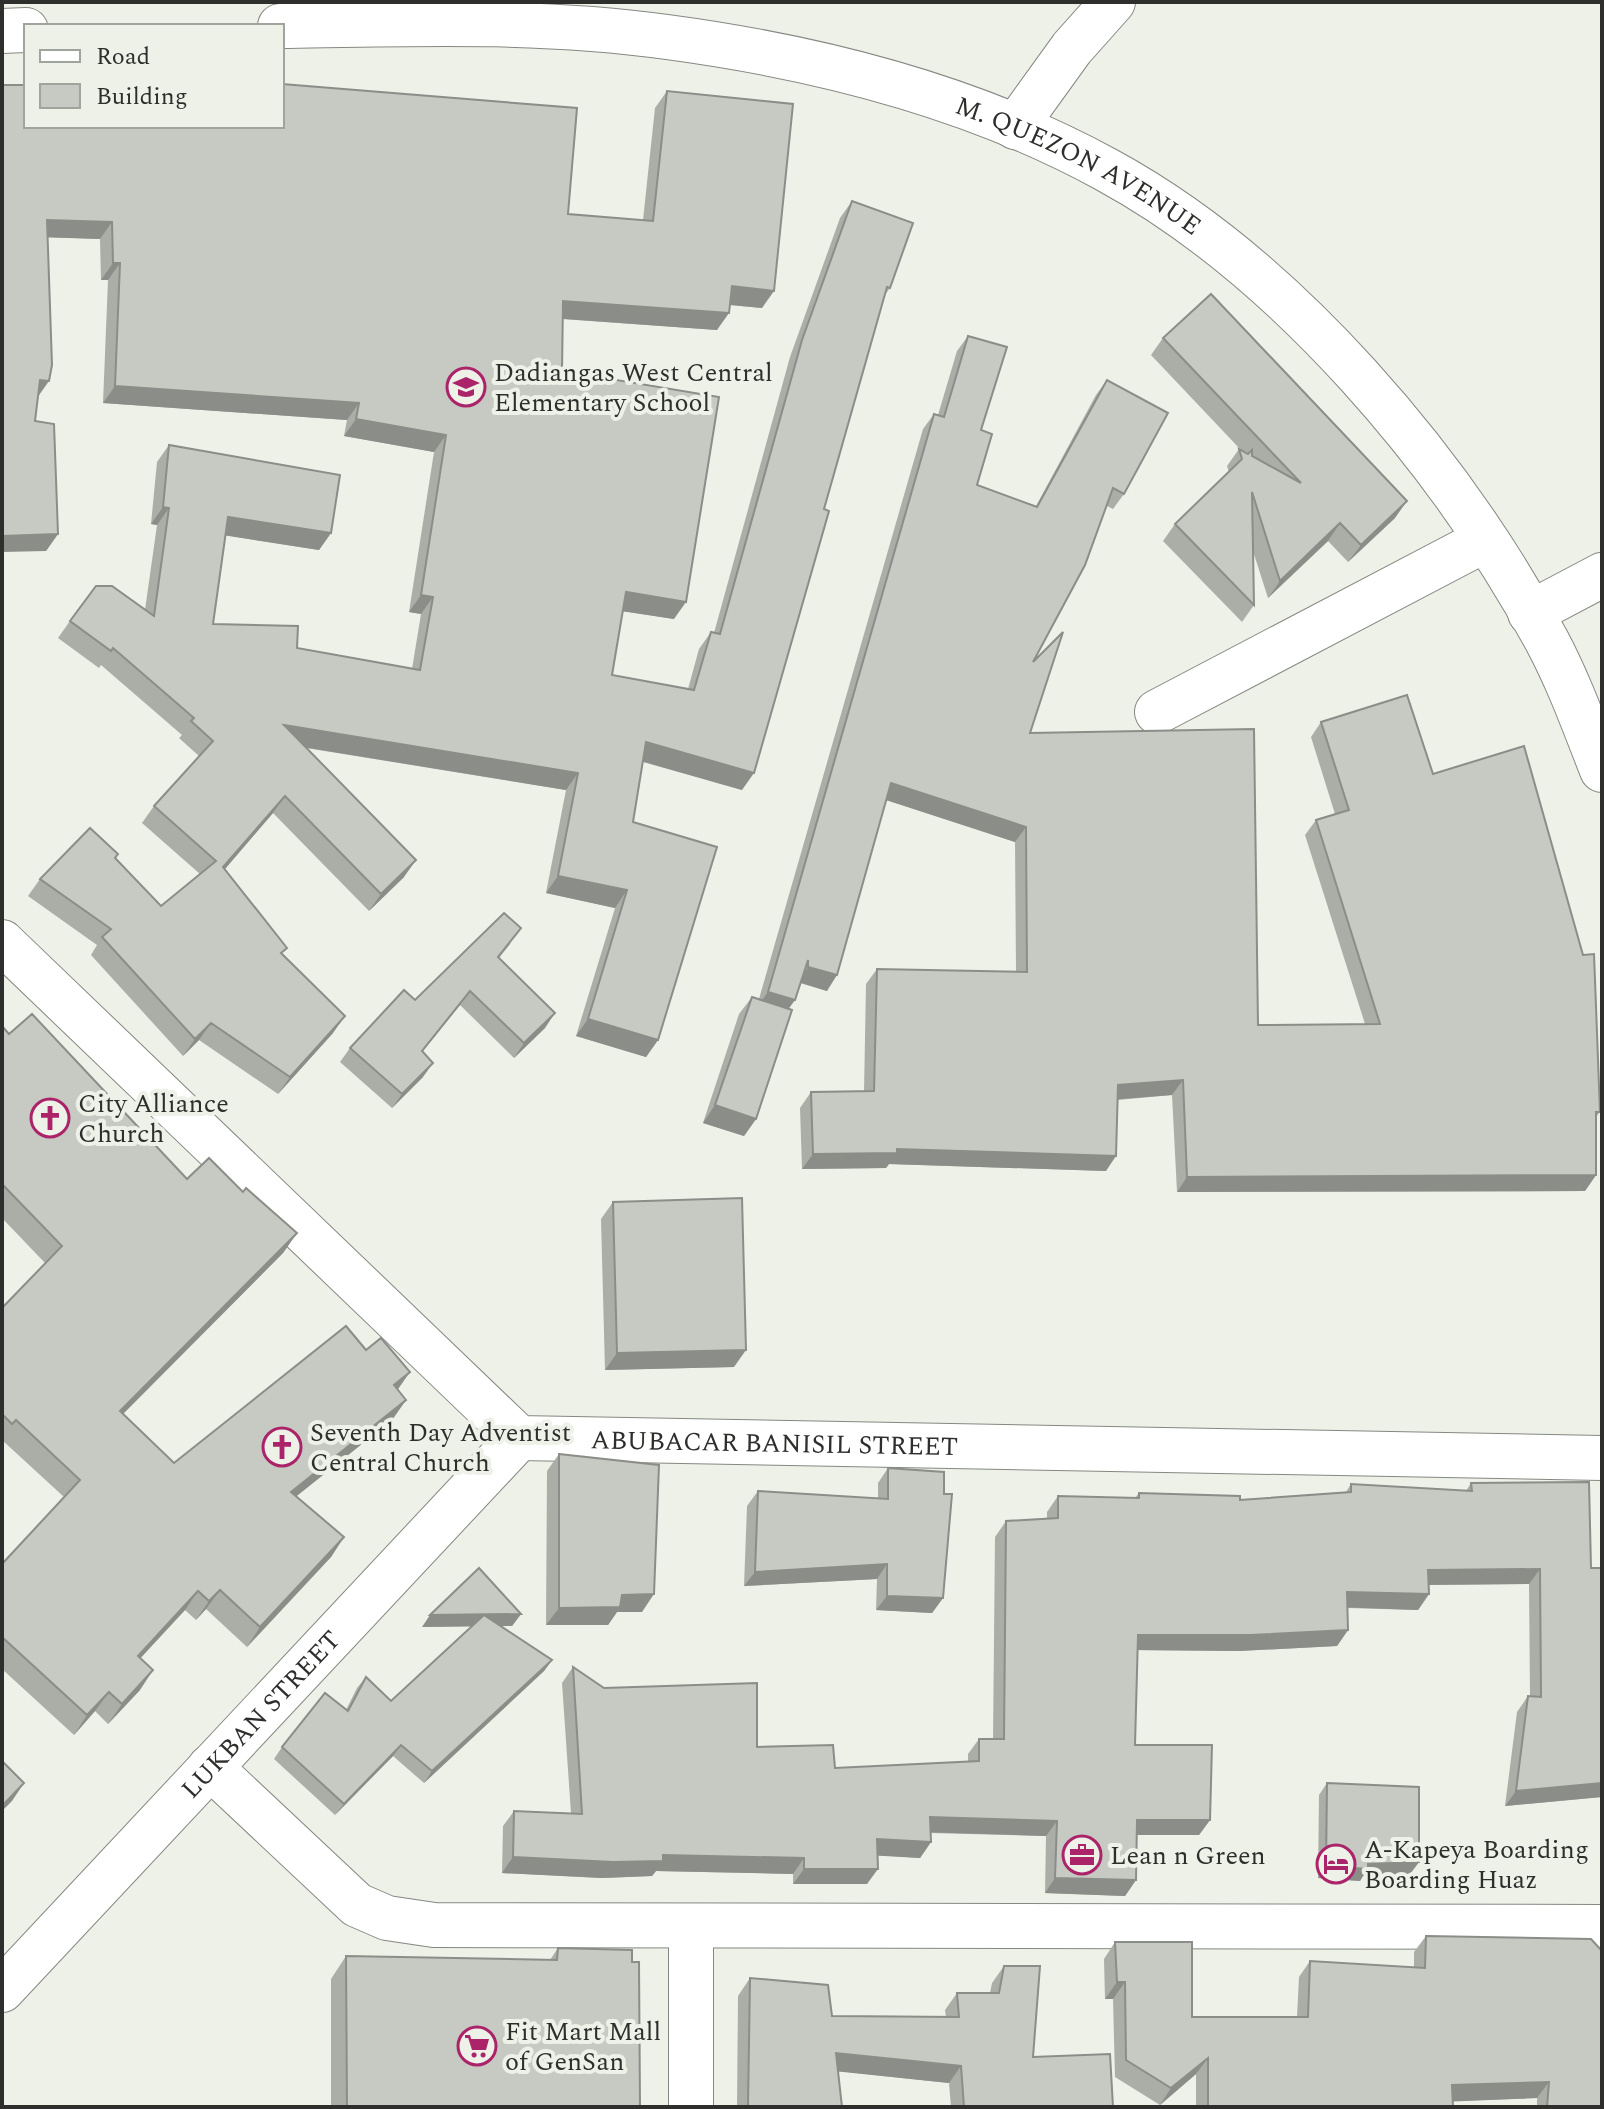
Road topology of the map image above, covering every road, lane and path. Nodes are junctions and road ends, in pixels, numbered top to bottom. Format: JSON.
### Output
{"nodes":[{"id":1,"x":1113,"y":2,"type":"edge"},
{"id":2,"x":284,"y":26,"type":"edge"},
{"id":3,"x":24,"y":30,"type":"edge"},
{"id":4,"x":2,"y":31,"type":"edge"},
{"id":5,"x":1015,"y":127,"type":"junction"},
{"id":6,"x":1485,"y":540,"type":"junction"},
{"id":7,"x":1602,"y":575,"type":"edge"},
{"id":8,"x":1530,"y":613,"type":"junction"},
{"id":9,"x":1157,"y":712,"type":"dead end"},
{"id":10,"x":1602,"y":770,"type":"edge"},
{"id":11,"x":2,"y":942,"type":"edge"},
{"id":12,"x":519,"y":1438,"type":"junction"},
{"id":13,"x":1602,"y":1458,"type":"edge"},
{"id":14,"x":210,"y":1767,"type":"junction"},
{"id":15,"x":691,"y":1927,"type":"junction"},
{"id":16,"x":1602,"y":1927,"type":"edge"},
{"id":17,"x":2,"y":1990,"type":"edge"},
{"id":18,"x":691,"y":2107,"type":"edge"}],
"edges":[{"from":1,"to":5,"type":"street"},
{"from":2,"to":5,"type":"street","name":"M. QUEZON AVENUE"},
{"from":3,"to":4,"type":"street"},
{"from":5,"to":6,"type":"street","name":"M. QUEZON AVENUE"},
{"from":6,"to":8,"type":"street","name":"M. QUEZON AVENUE"},
{"from":6,"to":9,"type":"street"},
{"from":7,"to":8,"type":"street"},
{"from":8,"to":10,"type":"street","name":"M. QUEZON AVENUE"},
{"from":11,"to":12,"type":"street"},
{"from":12,"to":13,"type":"street","name":"ABUBACAR BANISIL STREET"},
{"from":12,"to":14,"type":"street","name":"LUKBAN STREET"},
{"from":14,"to":15,"type":"street"},
{"from":14,"to":17,"type":"street","name":"LUKBAN STREET"},
{"from":15,"to":16,"type":"street"},
{"from":15,"to":18,"type":"street"}]}
